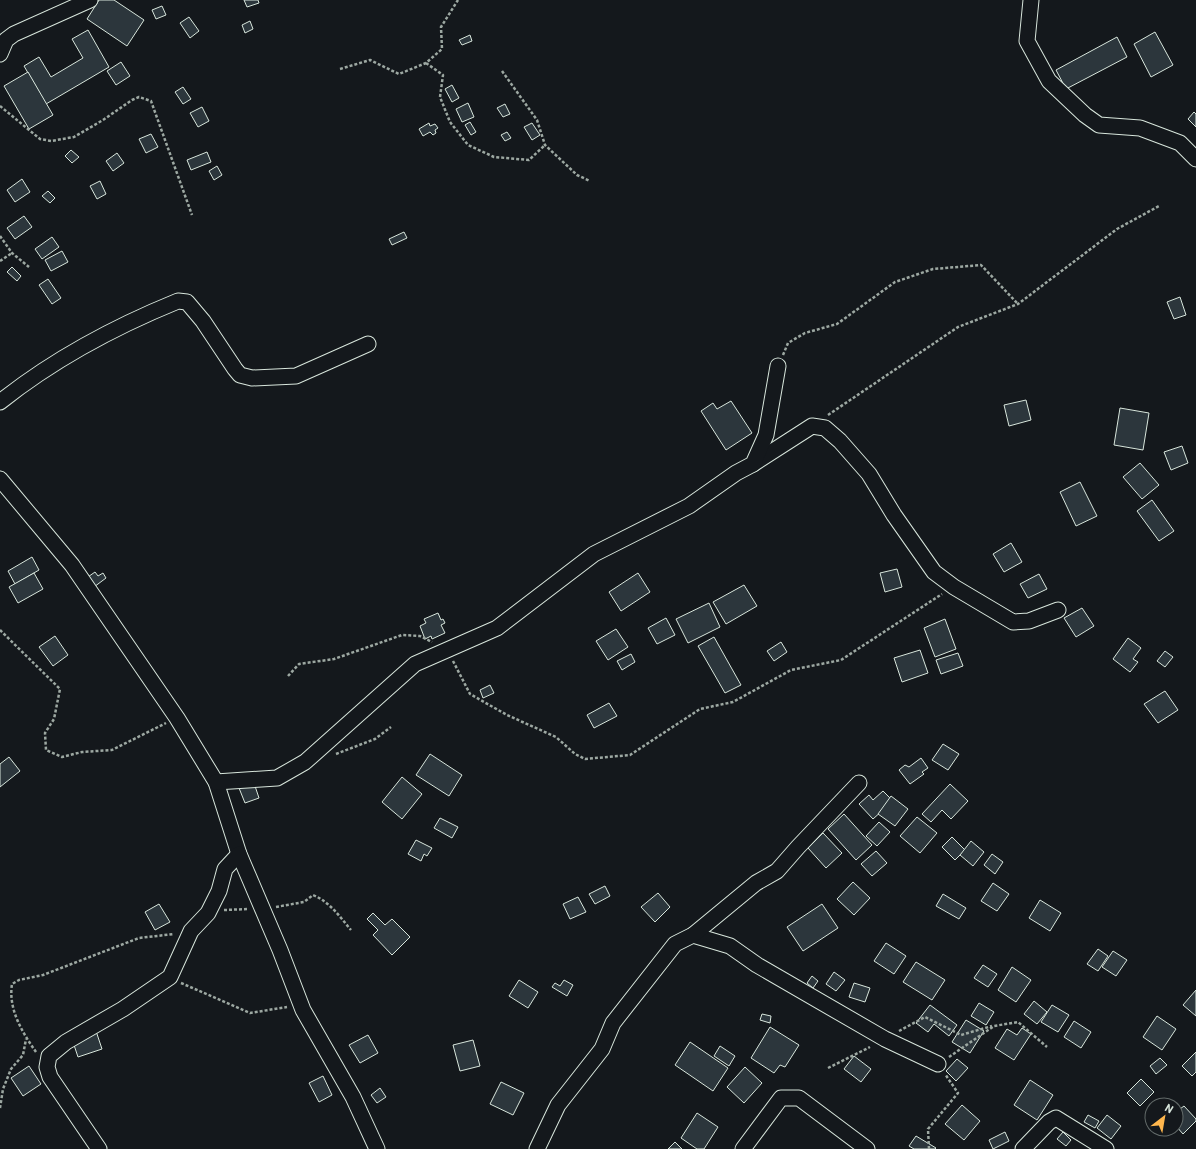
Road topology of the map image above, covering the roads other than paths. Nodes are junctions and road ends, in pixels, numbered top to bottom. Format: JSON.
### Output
{"nodes":[{"id":1,"x":90,"y":0,"type":"edge"},
{"id":2,"x":1031,"y":0,"type":"edge"},
{"id":3,"x":0,"y":54,"type":"edge"},
{"id":4,"x":1196,"y":159,"type":"edge"},
{"id":5,"x":368,"y":344,"type":"dead end"},
{"id":6,"x":778,"y":366,"type":"road end"},
{"id":7,"x":0,"y":402,"type":"edge"},
{"id":8,"x":753,"y":464,"type":"junction"},
{"id":9,"x":0,"y":479,"type":"edge"},
{"id":10,"x":1058,"y":610,"type":"dead end"},
{"id":11,"x":216,"y":782,"type":"junction"},
{"id":12,"x":858,"y":783,"type":"dead end"},
{"id":13,"x":240,"y":854,"type":"junction"},
{"id":14,"x":693,"y":935,"type":"junction"},
{"id":15,"x":938,"y":1064,"type":"road end"},
{"id":16,"x":99,"y":1149,"type":"edge"},
{"id":17,"x":377,"y":1149,"type":"edge"},
{"id":18,"x":537,"y":1149,"type":"edge"},
{"id":19,"x":744,"y":1149,"type":"edge"},
{"id":20,"x":867,"y":1149,"type":"edge"},
{"id":21,"x":1022,"y":1149,"type":"edge"},
{"id":22,"x":1106,"y":1149,"type":"edge"}],
"edges":[{"from":1,"to":3,"type":"street"},
{"from":2,"to":4,"type":"street"},
{"from":5,"to":7,"type":"street"},
{"from":6,"to":8,"type":"street"},
{"from":8,"to":10,"type":"street"},
{"from":8,"to":11,"type":"street"},
{"from":9,"to":11,"type":"street"},
{"from":11,"to":13,"type":"street"},
{"from":12,"to":14,"type":"street"},
{"from":13,"to":16,"type":"street"},
{"from":13,"to":17,"type":"street"},
{"from":14,"to":15,"type":"street"},
{"from":14,"to":18,"type":"street"},
{"from":19,"to":20,"type":"street"},
{"from":21,"to":22,"type":"street"}]}
